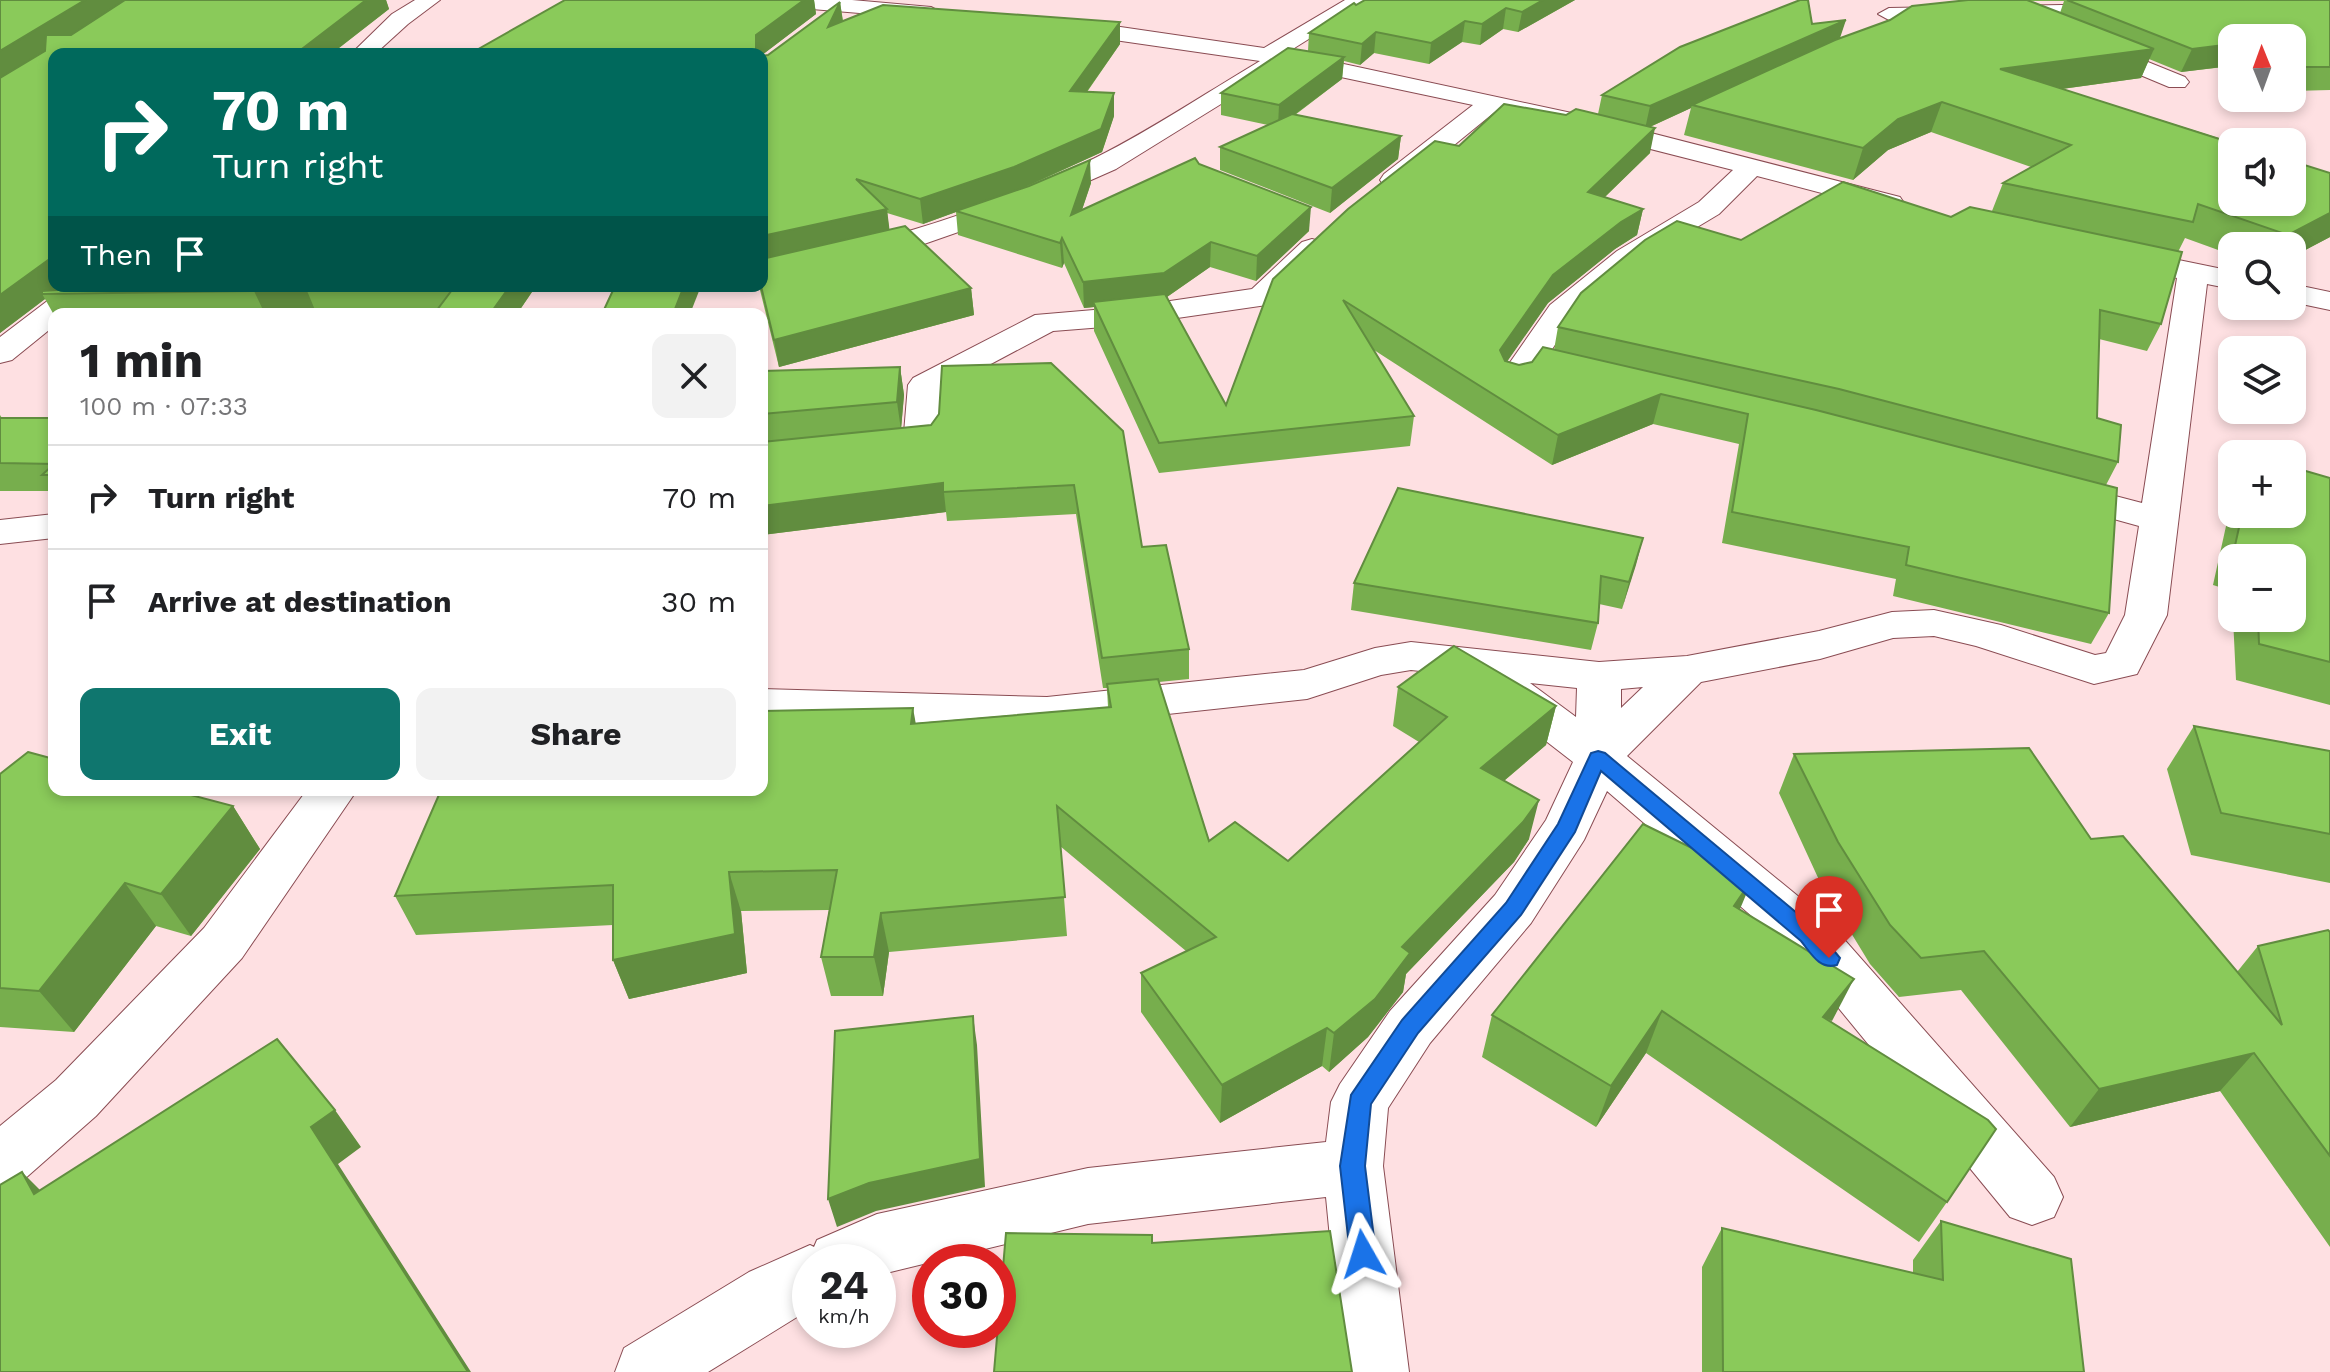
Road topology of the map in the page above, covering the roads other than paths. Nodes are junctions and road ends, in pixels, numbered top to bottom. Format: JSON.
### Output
{"nodes":[{"id":1,"x":429,"y":0,"type":"edge"},
{"id":2,"x":776,"y":0,"type":"edge"},
{"id":3,"x":1360,"y":0,"type":"edge"},
{"id":4,"x":1883,"y":7,"type":"edge"},
{"id":5,"x":843,"y":8,"type":"junction"},
{"id":6,"x":2137,"y":10,"type":"edge"},
{"id":7,"x":2011,"y":13,"type":"junction"},
{"id":8,"x":953,"y":15,"type":"edge"},
{"id":9,"x":1041,"y":23,"type":"edge"},
{"id":10,"x":820,"y":26,"type":"edge"},
{"id":11,"x":1878,"y":37,"type":"edge"},
{"id":12,"x":369,"y":48,"type":"edge"},
{"id":13,"x":1275,"y":56,"type":"junction"},
{"id":14,"x":2177,"y":82,"type":"dead end"},
{"id":15,"x":1492,"y":102,"type":"junction"},
{"id":16,"x":1687,"y":123,"type":"dead end"},
{"id":17,"x":1648,"y":140,"type":"junction"},
{"id":18,"x":1752,"y":166,"type":"junction"},
{"id":19,"x":1371,"y":198,"type":"edge"},
{"id":20,"x":1918,"y":211,"type":"edge"},
{"id":21,"x":1334,"y":227,"type":"edge"},
{"id":22,"x":2133,"y":259,"type":"edge"},
{"id":23,"x":768,"y":273,"type":"edge"},
{"id":24,"x":2213,"y":276,"type":"edge"},
{"id":25,"x":78,"y":292,"type":"edge"},
{"id":26,"x":2306,"y":296,"type":"edge"},
{"id":27,"x":2330,"y":301,"type":"edge"},
{"id":28,"x":58,"y":308,"type":"edge"},
{"id":29,"x":48,"y":316,"type":"edge"},
{"id":30,"x":0,"y":353,"type":"edge"},
{"id":31,"x":1533,"y":370,"type":"edge"},
{"id":32,"x":768,"y":456,"type":"edge"},
{"id":33,"x":2025,"y":484,"type":"edge"},
{"id":34,"x":2160,"y":520,"type":"junction"},
{"id":35,"x":48,"y":527,"type":"edge"},
{"id":36,"x":0,"y":532,"type":"edge"},
{"id":37,"x":1474,"y":664,"type":"junction"},
{"id":38,"x":1687,"y":670,"type":"junction"},
{"id":39,"x":1599,"y":676,"type":"junction"},
{"id":40,"x":768,"y":704,"type":"edge"},
{"id":41,"x":1598,"y":757,"type":"junction"},
{"id":42,"x":329,"y":796,"type":"edge"},
{"id":43,"x":0,"y":1163,"type":"edge"},
{"id":44,"x":1353,"y":1166,"type":"junction"},
{"id":45,"x":2032,"y":1197,"type":"dead end"},
{"id":46,"x":877,"y":1244,"type":"edge"},
{"id":47,"x":792,"y":1285,"type":"edge"},
{"id":48,"x":648,"y":1372,"type":"edge"},
{"id":49,"x":1376,"y":1372,"type":"edge"}],
"edges":[{"from":1,"to":12,"type":"street"},
{"from":2,"to":5,"type":"street"},
{"from":3,"to":13,"type":"street"},
{"from":4,"to":7,"type":"street"},
{"from":4,"to":11,"type":"street"},
{"from":5,"to":8,"type":"street"},
{"from":5,"to":10,"type":"street"},
{"from":6,"to":7,"type":"street"},
{"from":7,"to":14,"type":"street"},
{"from":9,"to":13,"type":"street"},
{"from":13,"to":15,"type":"street"},
{"from":13,"to":23,"type":"street"},
{"from":15,"to":17,"type":"street"},
{"from":15,"to":19,"type":"street"},
{"from":16,"to":17,"type":"street"},
{"from":17,"to":18,"type":"street"},
{"from":18,"to":20,"type":"street"},
{"from":18,"to":31,"type":"street"},
{"from":21,"to":32,"type":"street"},
{"from":22,"to":24,"type":"street"},
{"from":24,"to":34,"type":"street"},
{"from":25,"to":28,"type":"street"},
{"from":26,"to":27,"type":"street"},
{"from":29,"to":30,"type":"street"},
{"from":33,"to":34,"type":"street"},
{"from":34,"to":38,"type":"street"},
{"from":35,"to":36,"type":"street"},
{"from":37,"to":39,"type":"street"},
{"from":37,"to":40,"type":"street"},
{"from":37,"to":41,"type":"street"},
{"from":38,"to":39,"type":"street"},
{"from":38,"to":41,"type":"street"},
{"from":39,"to":41,"type":"street"},
{"from":41,"to":44,"type":"street"},
{"from":41,"to":45,"type":"street"},
{"from":42,"to":43,"type":"street"},
{"from":44,"to":46,"type":"street"},
{"from":44,"to":49,"type":"street"},
{"from":47,"to":48,"type":"street"}]}
